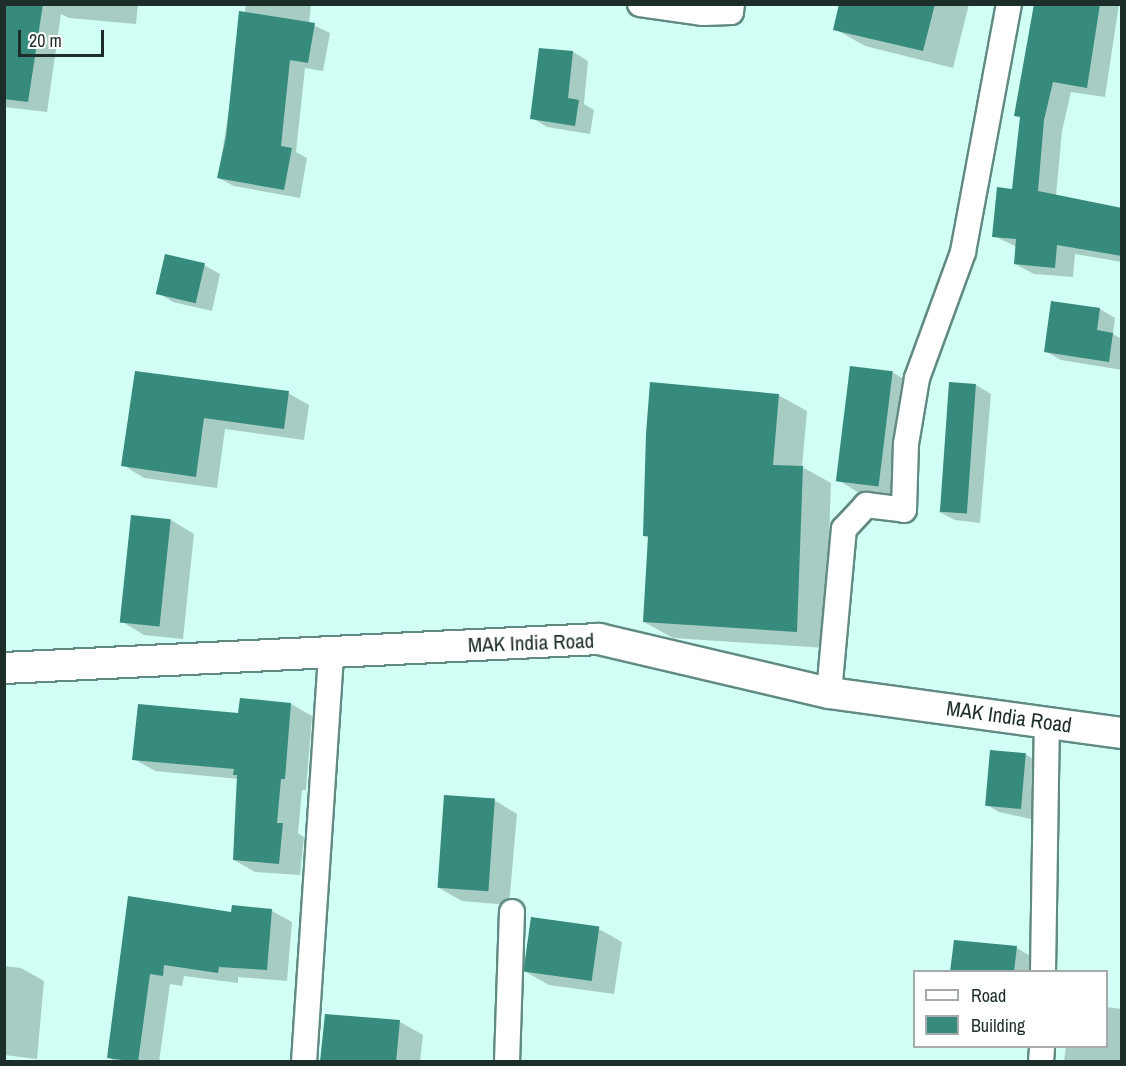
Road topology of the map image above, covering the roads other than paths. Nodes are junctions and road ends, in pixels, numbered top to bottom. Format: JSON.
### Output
{"nodes":[{"id":1,"x":640,"y":4,"type":"edge"},
{"id":2,"x":732,"y":4,"type":"edge"},
{"id":3,"x":1009,"y":4,"type":"edge"},
{"id":4,"x":332,"y":652,"type":"junction"},
{"id":5,"x":4,"y":668,"type":"edge"},
{"id":6,"x":829,"y":693,"type":"junction"},
{"id":7,"x":1047,"y":722,"type":"junction"},
{"id":8,"x":1122,"y":733,"type":"edge"},
{"id":9,"x":512,"y":912,"type":"dead end"},
{"id":10,"x":1043,"y":970,"type":"edge"},
{"id":11,"x":304,"y":1062,"type":"edge"},
{"id":12,"x":507,"y":1062,"type":"edge"}],
"edges":[{"from":1,"to":2,"type":"street"},
{"from":3,"to":6,"type":"street"},
{"from":4,"to":5,"type":"street","name":"MAK India Road"},
{"from":4,"to":6,"type":"street","name":"MAK India Road"},
{"from":4,"to":11,"type":"street"},
{"from":6,"to":7,"type":"street","name":"MAK India Road"},
{"from":7,"to":8,"type":"street","name":"MAK India Road"},
{"from":7,"to":10,"type":"street"},
{"from":9,"to":12,"type":"street"}]}
